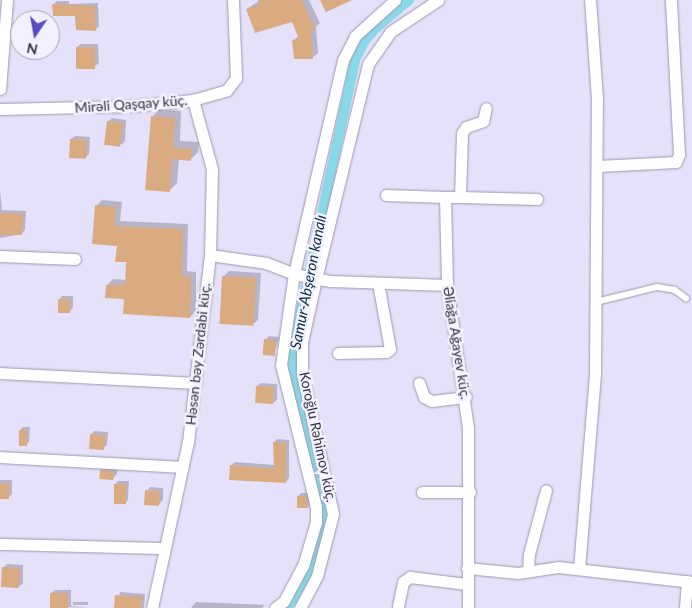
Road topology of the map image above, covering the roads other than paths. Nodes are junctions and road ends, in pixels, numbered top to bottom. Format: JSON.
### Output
{"nodes":[{"id":1,"x":6,"y":0,"type":"edge"},
{"id":2,"x":233,"y":0,"type":"edge"},
{"id":3,"x":395,"y":0,"type":"edge"},
{"id":4,"x":438,"y":0,"type":"edge"},
{"id":5,"x":590,"y":0,"type":"edge"},
{"id":6,"x":671,"y":0,"type":"edge"},
{"id":7,"x":0,"y":89,"type":"edge"},
{"id":8,"x":194,"y":100,"type":"junction"},
{"id":9,"x":486,"y":108,"type":"dead end"},
{"id":10,"x":0,"y":109,"type":"edge"},
{"id":11,"x":598,"y":166,"type":"junction"},
{"id":12,"x":386,"y":196,"type":"dead end"},
{"id":13,"x":445,"y":197,"type":"junction"},
{"id":14,"x":460,"y":197,"type":"junction"},
{"id":15,"x":537,"y":199,"type":"dead end"},
{"id":16,"x":210,"y":255,"type":"junction"},
{"id":17,"x":0,"y":256,"type":"edge"},
{"id":18,"x":76,"y":259,"type":"dead end"},
{"id":19,"x":294,"y":274,"type":"junction"},
{"id":20,"x":316,"y":279,"type":"junction"},
{"id":21,"x":378,"y":283,"type":"junction"},
{"id":22,"x":447,"y":285,"type":"junction"},
{"id":23,"x":686,"y":298,"type":"dead end"},
{"id":24,"x":596,"y":302,"type":"junction"},
{"id":25,"x":338,"y":352,"type":"dead end"},
{"id":26,"x":0,"y":373,"type":"edge"},
{"id":27,"x":196,"y":383,"type":"junction"},
{"id":28,"x":419,"y":383,"type":"dead end"},
{"id":29,"x":466,"y":397,"type":"junction"},
{"id":30,"x":0,"y":457,"type":"edge"},
{"id":31,"x":183,"y":467,"type":"junction"},
{"id":32,"x":546,"y":490,"type":"dead end"},
{"id":33,"x":422,"y":492,"type":"dead end"},
{"id":34,"x":470,"y":492,"type":"junction"},
{"id":35,"x":0,"y":544,"type":"edge"},
{"id":36,"x":164,"y":548,"type":"junction"},
{"id":37,"x":467,"y":568,"type":"junction"},
{"id":38,"x":579,"y":569,"type":"junction"},
{"id":39,"x":528,"y":571,"type":"junction"},
{"id":40,"x":689,"y":582,"type":"edge"},
{"id":41,"x":467,"y":584,"type":"junction"},
{"id":42,"x":398,"y":606,"type":"dead end"},
{"id":43,"x":152,"y":608,"type":"edge"},
{"id":44,"x":275,"y":608,"type":"edge"},
{"id":45,"x":300,"y":608,"type":"edge"},
{"id":46,"x":468,"y":608,"type":"edge"},
{"id":47,"x":685,"y":608,"type":"edge"}],
"edges":[{"from":1,"to":7,"type":"street"},
{"from":2,"to":8,"type":"street","name":"Mirəli Qaşqay küç."},
{"from":3,"to":19,"type":"street","name":"Koroğlu Rəhimov küç."},
{"from":4,"to":20,"type":"street","name":"Koroğlu Rəhimov küç."},
{"from":5,"to":11,"type":"street"},
{"from":6,"to":11,"type":"street"},
{"from":8,"to":10,"type":"street","name":"Mirəli Qaşqay küç."},
{"from":8,"to":16,"type":"street","name":"Həsən bəy Zərdabi küç."},
{"from":9,"to":14,"type":"street"},
{"from":11,"to":24,"type":"street"},
{"from":12,"to":13,"type":"street"},
{"from":13,"to":14,"type":"street"},
{"from":13,"to":22,"type":"street","name":"Əliağa Ağayev küç."},
{"from":14,"to":15,"type":"street"},
{"from":16,"to":19,"type":"street"},
{"from":16,"to":27,"type":"street","name":"Həsən bəy Zərdabi küç."},
{"from":17,"to":18,"type":"street"},
{"from":19,"to":20,"type":"street"},
{"from":19,"to":44,"type":"street","name":"Koroğlu Rəhimov küç."},
{"from":20,"to":21,"type":"street"},
{"from":20,"to":45,"type":"street","name":"Koroğlu Rəhimov küç."},
{"from":21,"to":22,"type":"street"},
{"from":21,"to":25,"type":"street"},
{"from":22,"to":29,"type":"street","name":"Əliağa Ağayev küç."},
{"from":23,"to":24,"type":"lane"},
{"from":24,"to":38,"type":"street"},
{"from":26,"to":27,"type":"street"},
{"from":27,"to":31,"type":"street","name":"Həsən bəy Zərdabi küç."},
{"from":28,"to":29,"type":"street"},
{"from":29,"to":34,"type":"street","name":"Əliağa Ağayev küç."},
{"from":30,"to":31,"type":"street"},
{"from":31,"to":36,"type":"street","name":"Həsən bəy Zərdabi küç."},
{"from":32,"to":39,"type":"street"},
{"from":33,"to":34,"type":"street"},
{"from":34,"to":37,"type":"street","name":"Əliağa Ağayev küç."},
{"from":35,"to":36,"type":"street"},
{"from":36,"to":43,"type":"street","name":"Həsən bəy Zərdabi küç."},
{"from":37,"to":39,"type":"street"},
{"from":37,"to":41,"type":"street","name":"Əliağa Ağayev küç."},
{"from":38,"to":39,"type":"street"},
{"from":38,"to":40,"type":"street"},
{"from":40,"to":47,"type":"street"},
{"from":41,"to":42,"type":"street"},
{"from":41,"to":46,"type":"street","name":"Əliağa Ağayev küç."}]}
